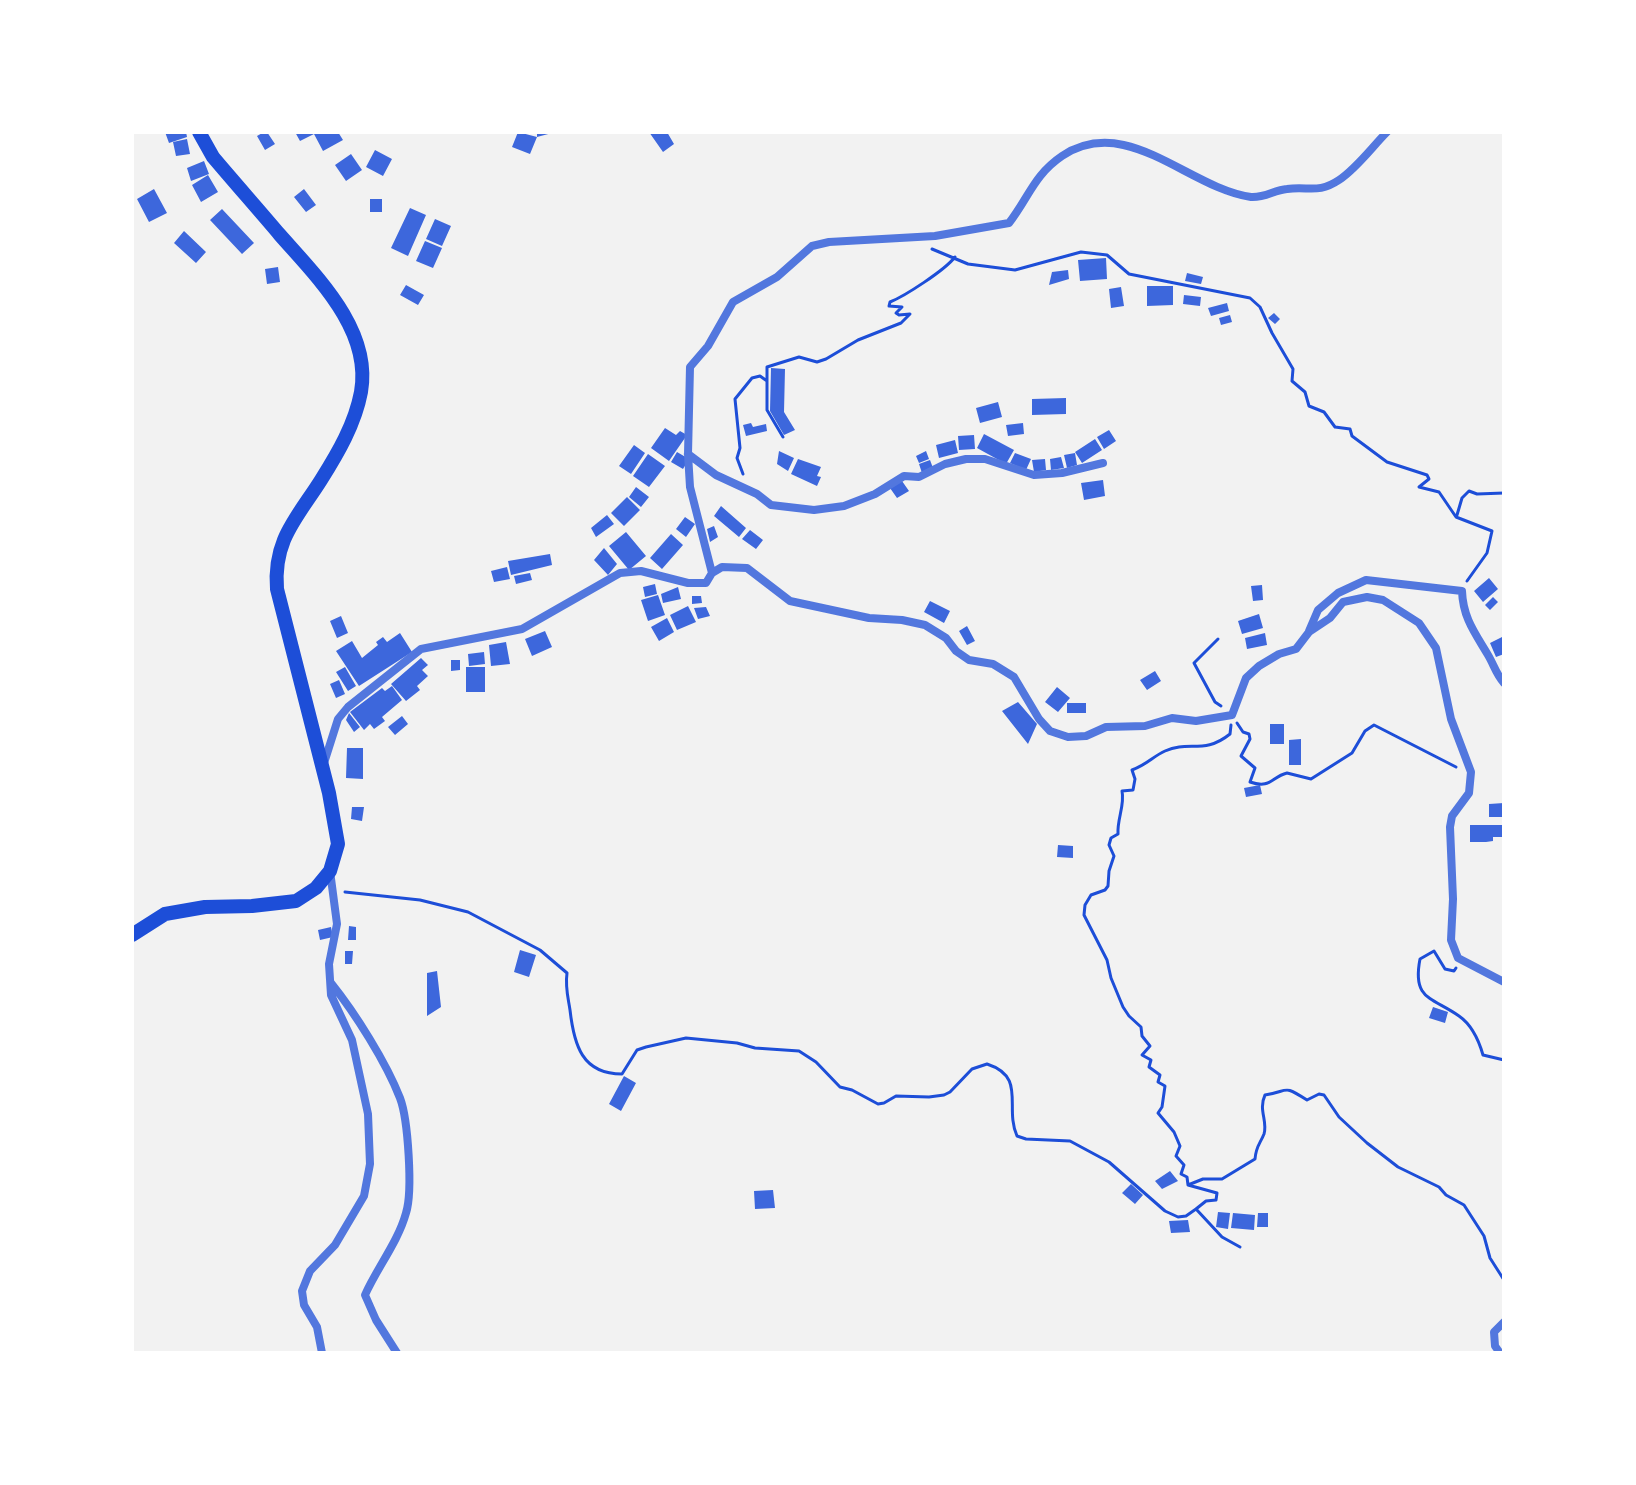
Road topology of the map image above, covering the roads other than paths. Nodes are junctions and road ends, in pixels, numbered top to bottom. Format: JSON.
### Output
{"nodes":[{"id":1,"x":199,"y":132,"type":"edge"},
{"id":2,"x":1387,"y":132,"type":"edge"},
{"id":3,"x":688,"y":454,"type":"junction"},
{"id":4,"x":1103,"y":463,"type":"dead end"},
{"id":5,"x":712,"y":573,"type":"junction"},
{"id":6,"x":1309,"y":632,"type":"junction"},
{"id":7,"x":1504,"y":683,"type":"edge"},
{"id":8,"x":323,"y":768,"type":"junction"},
{"id":9,"x":330,"y":871,"type":"junction"},
{"id":10,"x":132,"y":935,"type":"edge"},
{"id":11,"x":330,"y":982,"type":"junction"},
{"id":12,"x":1504,"y":982,"type":"edge"},
{"id":13,"x":1504,"y":1322,"type":"edge"},
{"id":14,"x":322,"y":1353,"type":"edge"},
{"id":15,"x":397,"y":1353,"type":"edge"},
{"id":16,"x":1500,"y":1353,"type":"edge"}],
"edges":[{"from":1,"to":8,"type":"highway"},
{"from":2,"to":3,"type":"street"},
{"from":3,"to":4,"type":"street"},
{"from":3,"to":5,"type":"street"},
{"from":5,"to":6,"type":"street"},
{"from":5,"to":8,"type":"street"},
{"from":6,"to":7,"type":"street"},
{"from":6,"to":12,"type":"street"},
{"from":8,"to":9,"type":"highway"},
{"from":9,"to":10,"type":"highway"},
{"from":9,"to":11,"type":"street"},
{"from":11,"to":14,"type":"street"},
{"from":11,"to":15,"type":"street"},
{"from":13,"to":16,"type":"street"}]}
